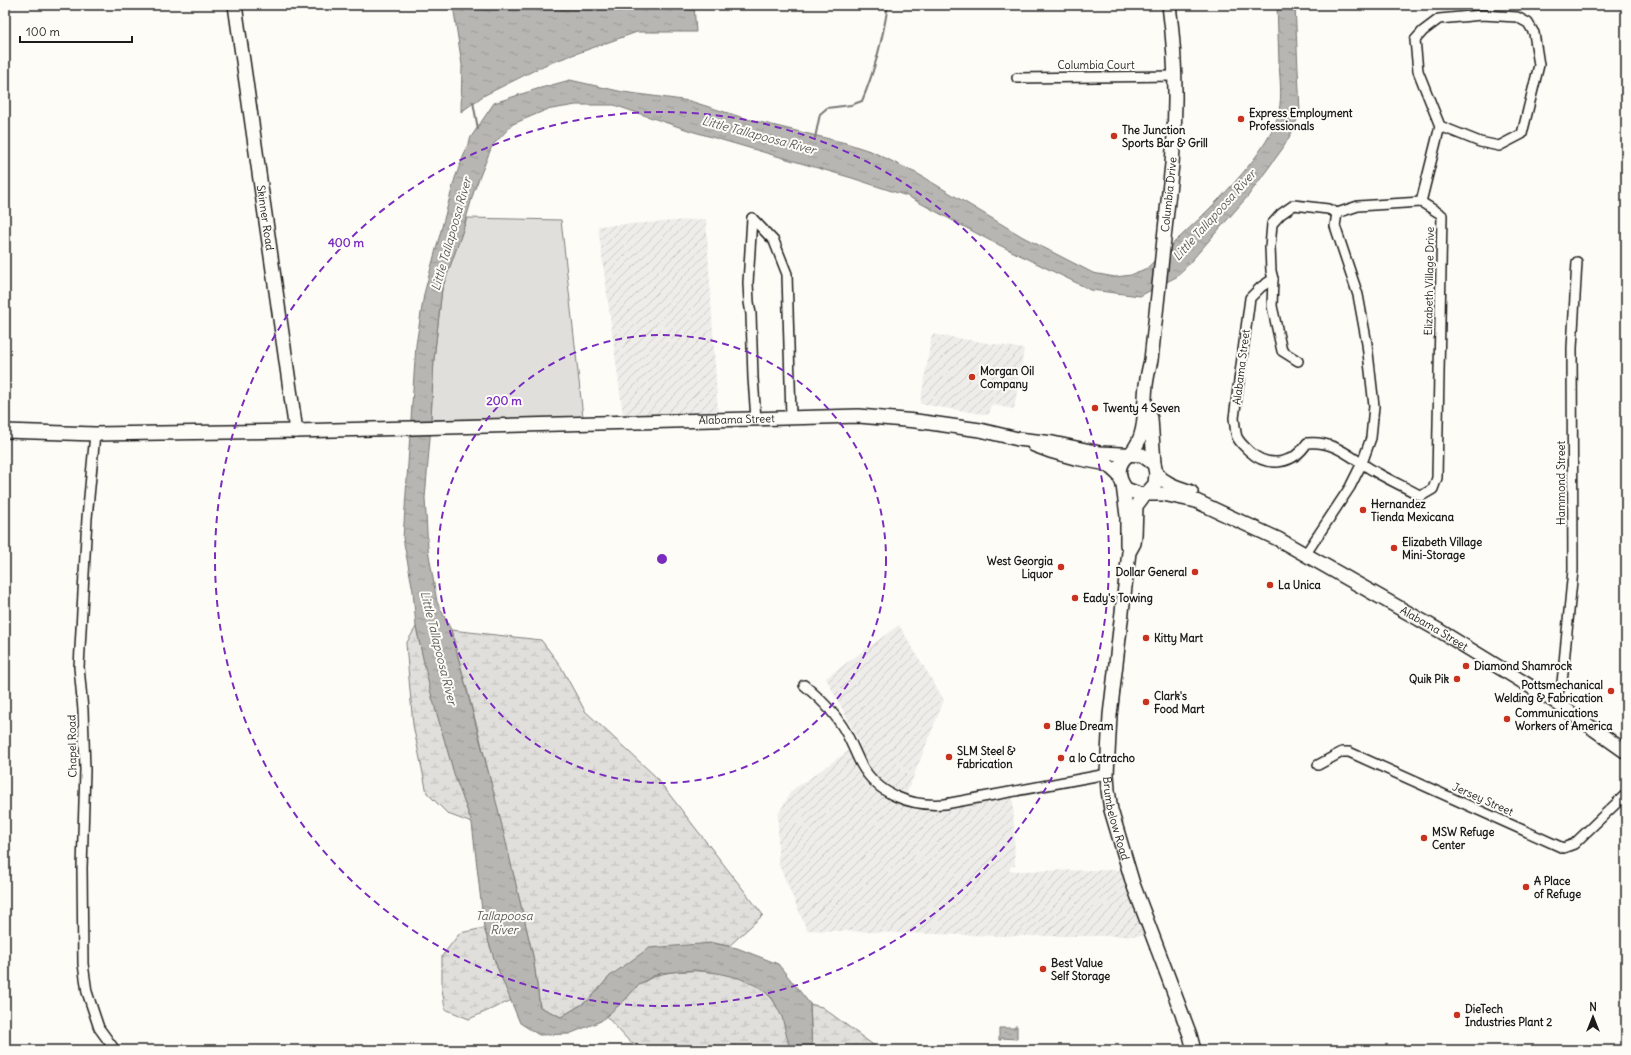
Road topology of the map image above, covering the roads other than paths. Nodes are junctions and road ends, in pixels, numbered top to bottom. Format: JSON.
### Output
{"nodes":[{"id":1,"x":235,"y":5,"type":"edge"},
{"id":2,"x":1169,"y":5,"type":"edge"},
{"id":3,"x":1176,"y":76,"type":"junction"},
{"id":4,"x":1017,"y":78,"type":"dead end"},
{"id":5,"x":1440,"y":126,"type":"junction"},
{"id":6,"x":1421,"y":202,"type":"junction"},
{"id":7,"x":1337,"y":213,"type":"junction"},
{"id":8,"x":1577,"y":262,"type":"dead end"},
{"id":9,"x":1273,"y":279,"type":"junction"},
{"id":10,"x":1151,"y":360,"type":"junction"},
{"id":11,"x":1298,"y":361,"type":"dead end"},
{"id":12,"x":791,"y":418,"type":"junction"},
{"id":13,"x":756,"y":419,"type":"junction"},
{"id":14,"x":5,"y":431,"type":"edge"},
{"id":15,"x":296,"y":431,"type":"junction"},
{"id":16,"x":95,"y":434,"type":"junction"},
{"id":17,"x":1018,"y":438,"type":"junction"},
{"id":18,"x":1130,"y":454,"type":"junction"},
{"id":19,"x":1362,"y":463,"type":"junction"},
{"id":20,"x":1155,"y":469,"type":"junction"},
{"id":21,"x":1121,"y":481,"type":"junction"},
{"id":22,"x":1146,"y":494,"type":"junction"},
{"id":23,"x":1278,"y":539,"type":"junction"},
{"id":24,"x":1129,"y":552,"type":"junction"},
{"id":25,"x":1304,"y":555,"type":"junction"},
{"id":26,"x":804,"y":685,"type":"dead end"},
{"id":27,"x":1554,"y":701,"type":"junction"},
{"id":28,"x":1626,"y":752,"type":"edge"},
{"id":29,"x":1318,"y":765,"type":"dead end"},
{"id":30,"x":1107,"y":774,"type":"junction"},
{"id":31,"x":1626,"y":794,"type":"edge"},
{"id":32,"x":115,"y":1050,"type":"edge"},
{"id":33,"x":1194,"y":1050,"type":"edge"}],
"edges":[{"from":1,"to":15,"type":"main road","name":"Skinner Road"},
{"from":2,"to":3,"type":"main road","name":"Columbia Drive"},
{"from":3,"to":4,"type":"street","name":"Columbia Court"},
{"from":3,"to":10,"type":"main road","name":"Columbia Drive"},
{"from":5,"to":5,"type":"street"},
{"from":5,"to":6,"type":"street"},
{"from":6,"to":7,"type":"street"},
{"from":6,"to":19,"type":"street","name":"Elizabeth Village Drive"},
{"from":7,"to":9,"type":"street"},
{"from":7,"to":19,"type":"street"},
{"from":8,"to":27,"type":"street","name":"Hammond Street"},
{"from":9,"to":11,"type":"street"},
{"from":9,"to":19,"type":"street","name":"Alabama Street"},
{"from":10,"to":18,"type":"main road","name":"Columbia Drive"},
{"from":10,"to":20,"type":"main road","name":"Columbia Drive"},
{"from":12,"to":13,"type":"main road","name":"Alabama Street"},
{"from":12,"to":13,"type":"street"},
{"from":12,"to":17,"type":"main road","name":"Alabama Street"},
{"from":13,"to":15,"type":"main road","name":"Alabama Street"},
{"from":14,"to":16,"type":"main road","name":"Alabama Street"},
{"from":15,"to":16,"type":"main road","name":"Alabama Street"},
{"from":16,"to":32,"type":"street","name":"Chapel Road"},
{"from":17,"to":18,"type":"main road","name":"Alabama Street"},
{"from":17,"to":21,"type":"main road","name":"Alabama Street"},
{"from":18,"to":20,"type":"main road"},
{"from":18,"to":21,"type":"main road"},
{"from":19,"to":25,"type":"street"},
{"from":20,"to":22,"type":"main road"},
{"from":20,"to":23,"type":"main road","name":"Alabama Street"},
{"from":21,"to":22,"type":"main road"},
{"from":21,"to":24,"type":"main road","name":"Brumbelow Road"},
{"from":22,"to":23,"type":"main road","name":"Alabama Street"},
{"from":22,"to":24,"type":"main road","name":"Brumbelow Road"},
{"from":23,"to":25,"type":"main road","name":"Alabama Street"},
{"from":24,"to":30,"type":"main road","name":"Brumbelow Road"},
{"from":25,"to":27,"type":"main road","name":"Alabama Street"},
{"from":26,"to":30,"type":"street"},
{"from":27,"to":28,"type":"main road","name":"Alabama Street"},
{"from":29,"to":31,"type":"street","name":"Jersey Street"},
{"from":30,"to":33,"type":"main road","name":"Brumbelow Road"}]}
